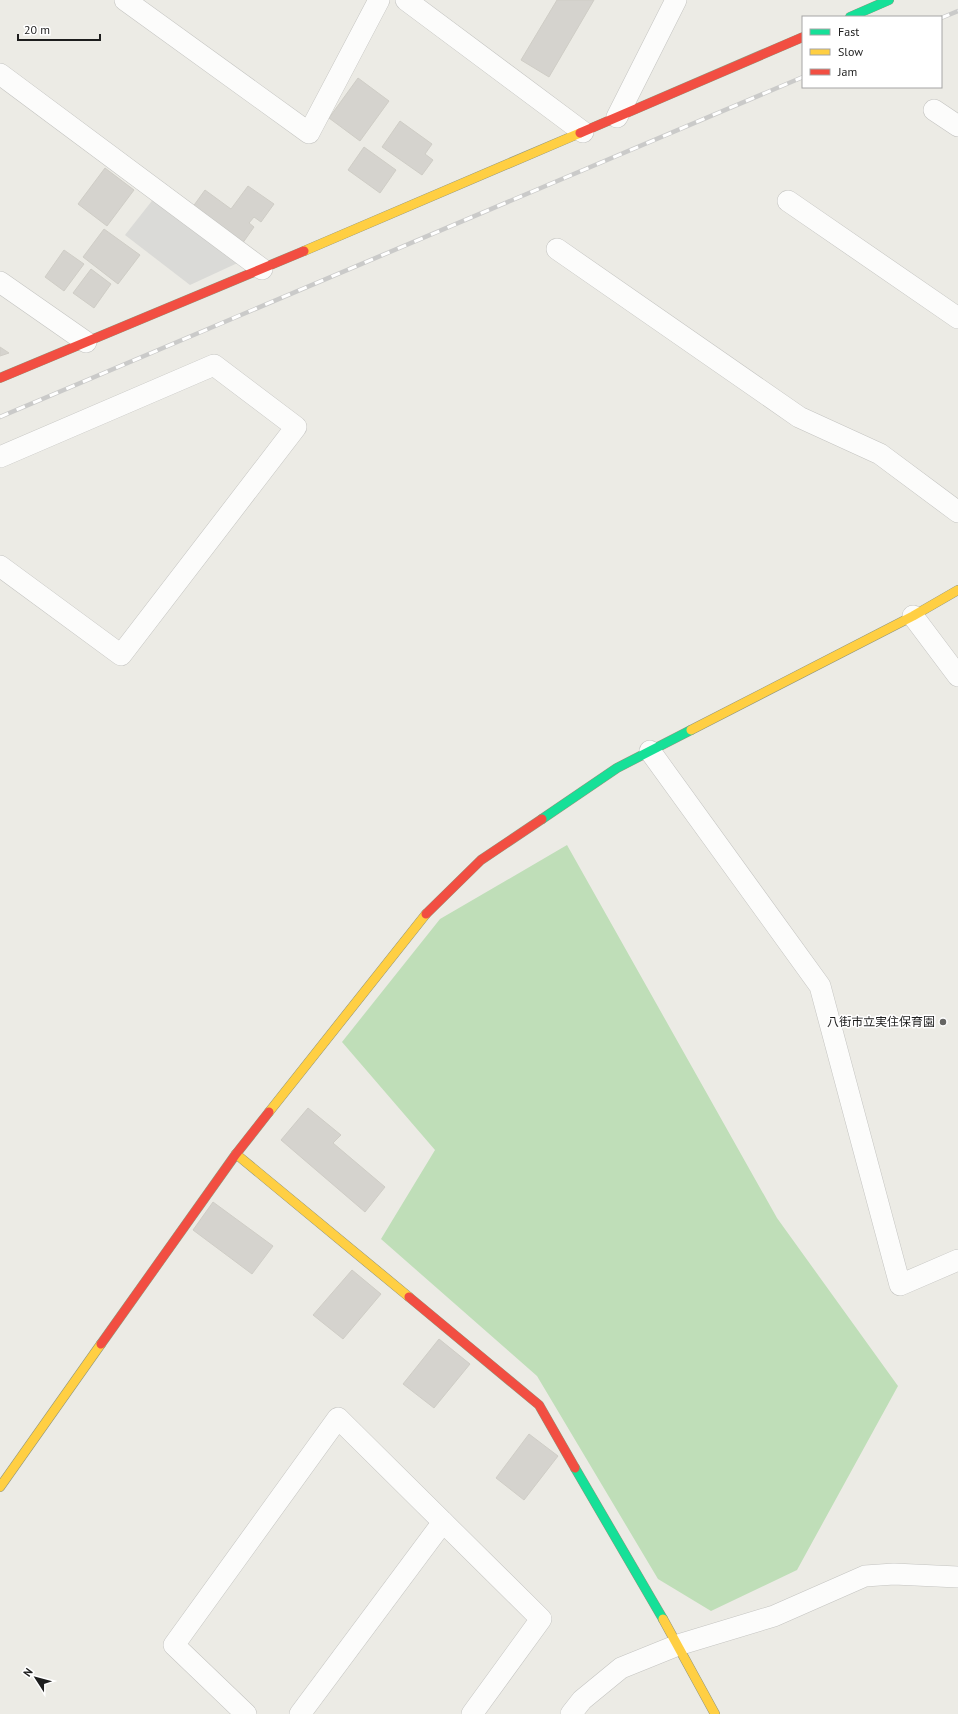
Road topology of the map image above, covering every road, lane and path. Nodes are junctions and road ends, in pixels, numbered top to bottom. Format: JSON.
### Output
{"nodes":[{"id":1,"x":125,"y":0,"type":"edge"},
{"id":2,"x":379,"y":0,"type":"edge"},
{"id":3,"x":406,"y":0,"type":"edge"},
{"id":4,"x":676,"y":0,"type":"edge"},
{"id":5,"x":889,"y":0,"type":"edge"},
{"id":6,"x":852,"y":16,"type":"edge"},
{"id":7,"x":802,"y":37,"type":"edge"},
{"id":8,"x":0,"y":74,"type":"edge"},
{"id":9,"x":934,"y":110,"type":"dead end"},
{"id":10,"x":617,"y":117,"type":"junction"},
{"id":11,"x":958,"y":126,"type":"edge"},
{"id":12,"x":583,"y":132,"type":"junction"},
{"id":13,"x":788,"y":201,"type":"dead end"},
{"id":14,"x":557,"y":249,"type":"dead end"},
{"id":15,"x":262,"y":269,"type":"junction"},
{"id":16,"x":0,"y":282,"type":"edge"},
{"id":17,"x":958,"y":318,"type":"edge"},
{"id":18,"x":86,"y":342,"type":"junction"},
{"id":19,"x":0,"y":378,"type":"edge"},
{"id":20,"x":0,"y":457,"type":"edge"},
{"id":21,"x":958,"y":512,"type":"edge"},
{"id":22,"x":0,"y":566,"type":"edge"},
{"id":23,"x":958,"y":590,"type":"edge"},
{"id":24,"x":913,"y":616,"type":"junction"},
{"id":25,"x":958,"y":676,"type":"edge"},
{"id":26,"x":650,"y":751,"type":"junction"},
{"id":27,"x":236,"y":1154,"type":"junction"},
{"id":28,"x":958,"y":1260,"type":"edge"},
{"id":29,"x":0,"y":1487,"type":"edge"},
{"id":30,"x":443,"y":1522,"type":"junction"},
{"id":31,"x":958,"y":1577,"type":"edge"},
{"id":32,"x":678,"y":1645,"type":"junction"},
{"id":33,"x":246,"y":1714,"type":"edge"},
{"id":34,"x":300,"y":1714,"type":"edge"},
{"id":35,"x":472,"y":1714,"type":"edge"},
{"id":36,"x":572,"y":1714,"type":"edge"},
{"id":37,"x":715,"y":1714,"type":"edge"}],
"edges":[{"from":1,"to":2,"type":"street"},
{"from":3,"to":12,"type":"street"},
{"from":4,"to":10,"type":"street"},
{"from":5,"to":6,"type":"street"},
{"from":7,"to":10,"type":"street"},
{"from":8,"to":15,"type":"street"},
{"from":9,"to":11,"type":"street"},
{"from":10,"to":12,"type":"street"},
{"from":12,"to":15,"type":"street"},
{"from":13,"to":17,"type":"street"},
{"from":14,"to":21,"type":"street"},
{"from":15,"to":18,"type":"street"},
{"from":16,"to":18,"type":"street"},
{"from":18,"to":19,"type":"street"},
{"from":20,"to":22,"type":"street"},
{"from":23,"to":24,"type":"street"},
{"from":24,"to":25,"type":"street"},
{"from":24,"to":26,"type":"street"},
{"from":26,"to":27,"type":"street"},
{"from":26,"to":28,"type":"street"},
{"from":27,"to":29,"type":"street"},
{"from":27,"to":32,"type":"street"},
{"from":30,"to":33,"type":"street"},
{"from":30,"to":34,"type":"street"},
{"from":30,"to":35,"type":"street"},
{"from":31,"to":32,"type":"street"},
{"from":32,"to":36,"type":"street"},
{"from":32,"to":37,"type":"street"}]}
